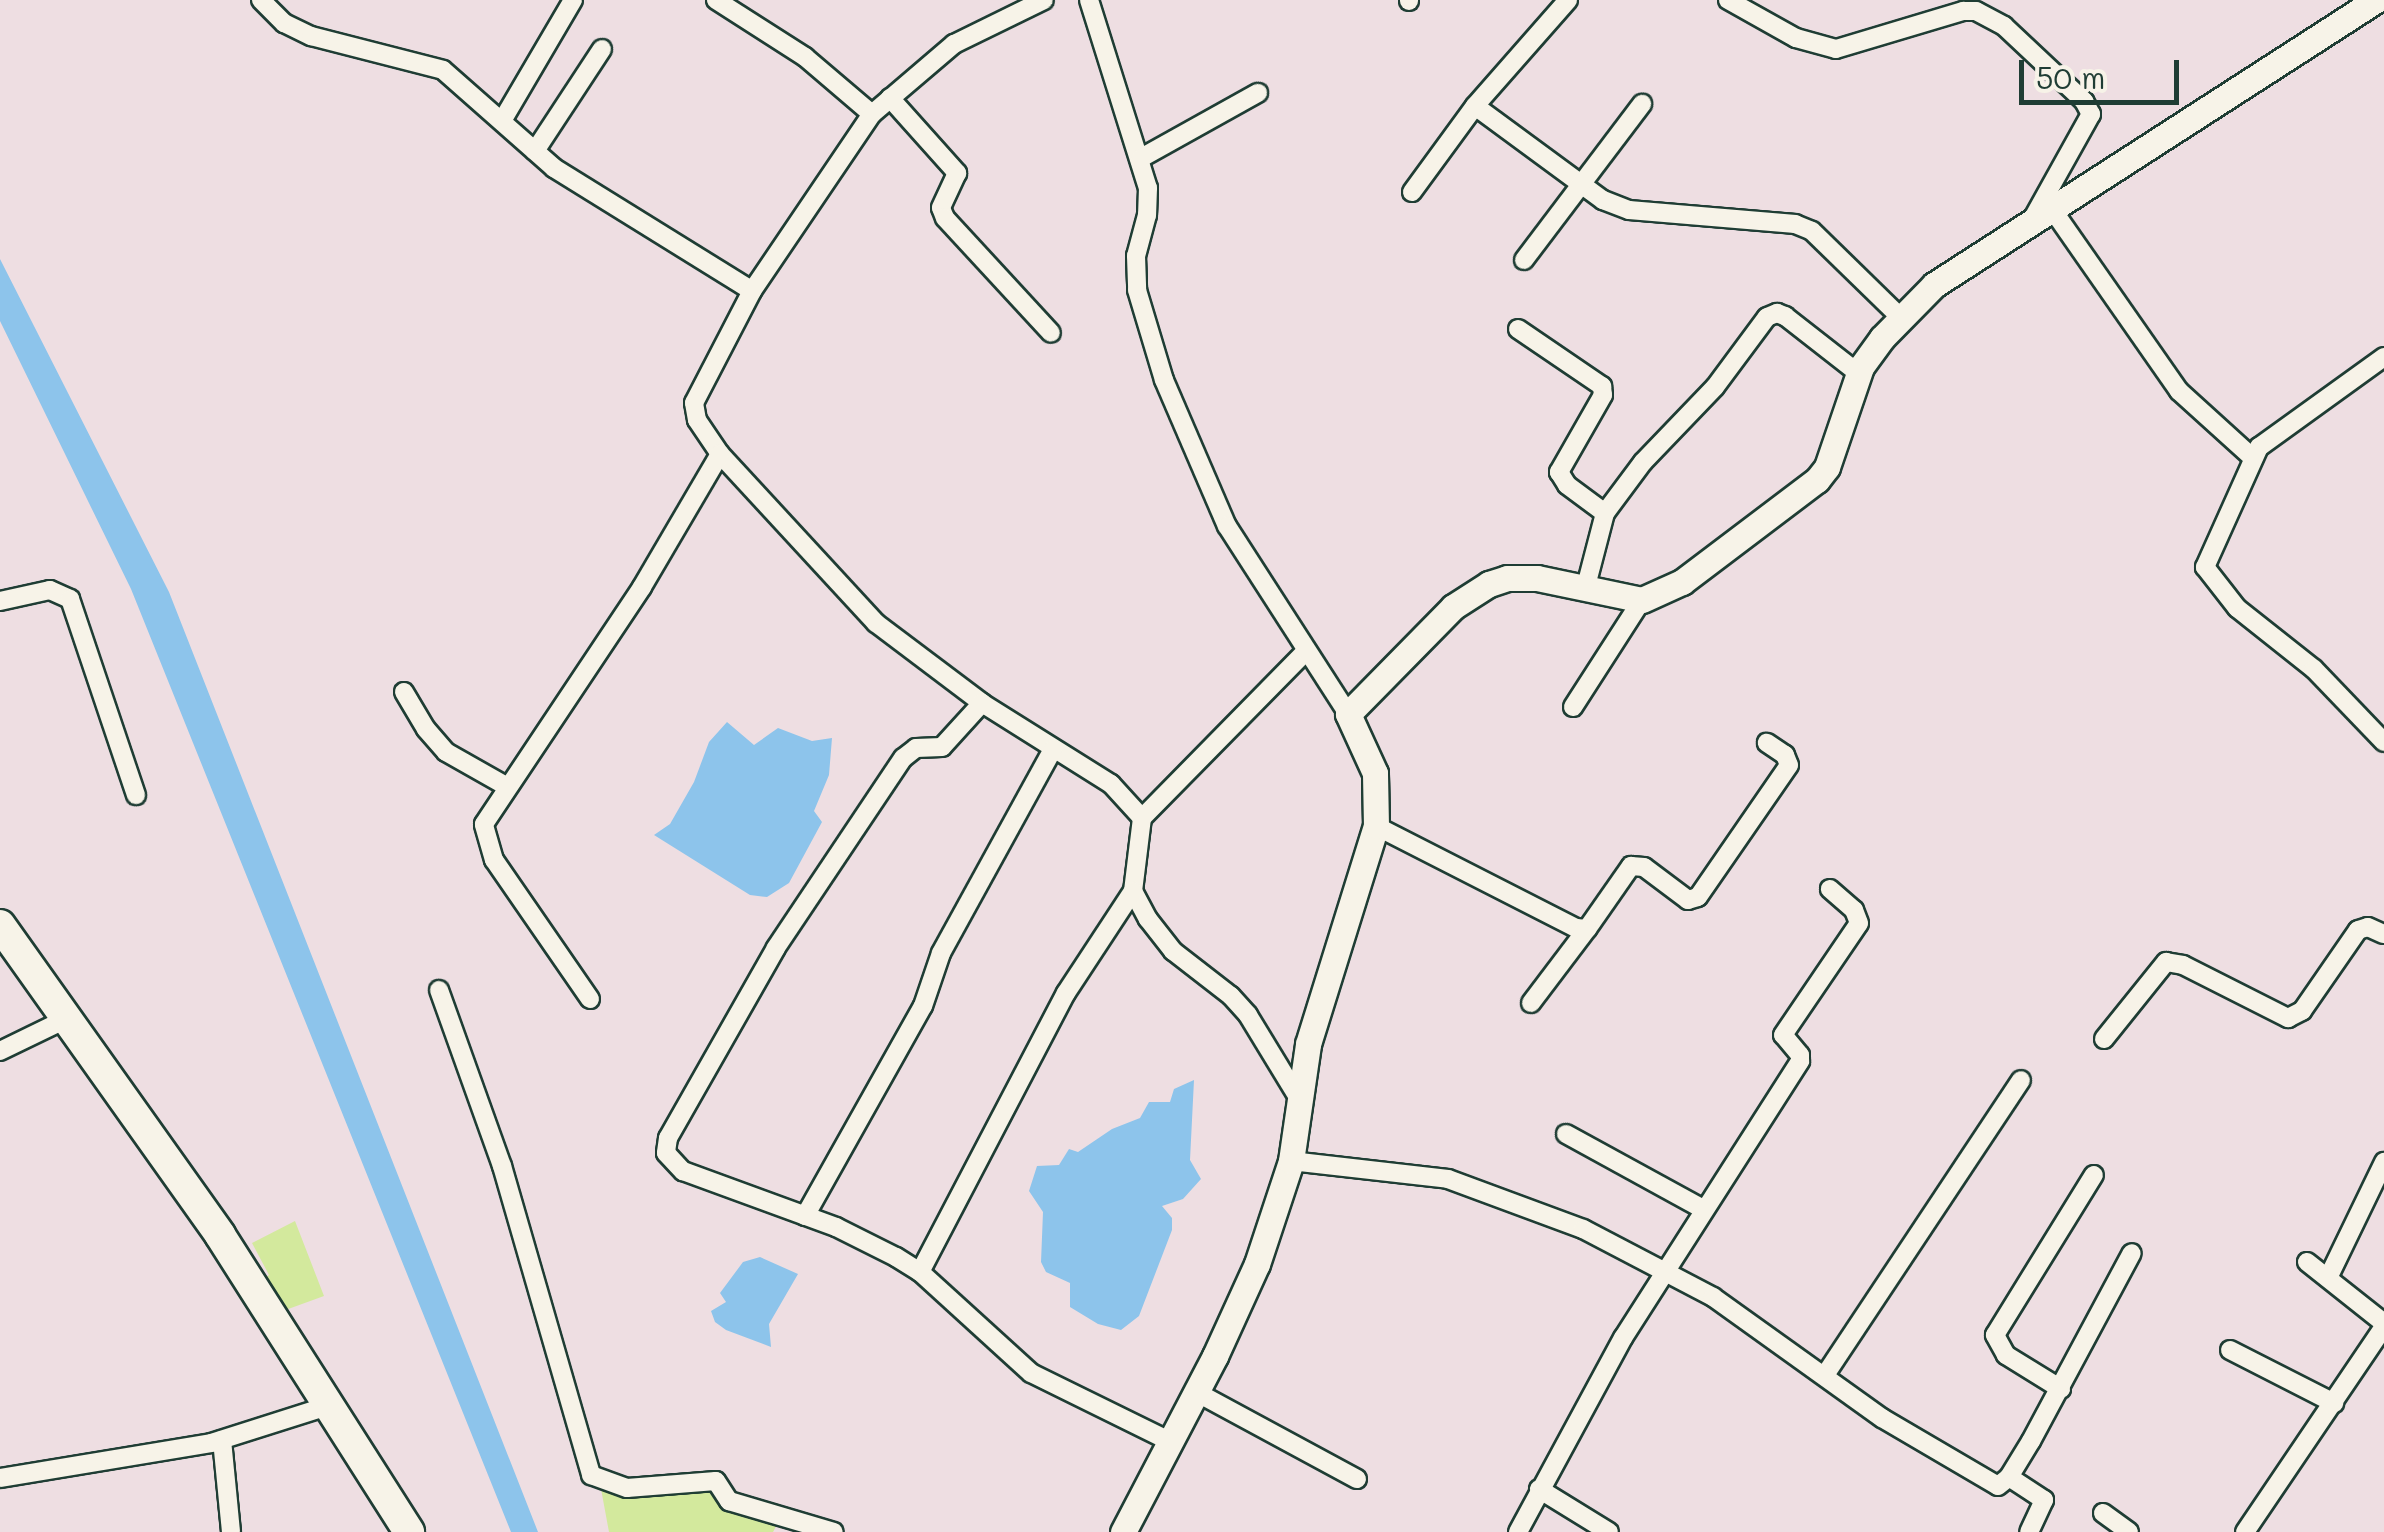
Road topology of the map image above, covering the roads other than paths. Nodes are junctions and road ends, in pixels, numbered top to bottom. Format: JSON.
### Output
{"nodes":[{"id":1,"x":261,"y":0,"type":"edge"},
{"id":2,"x":573,"y":0,"type":"edge"},
{"id":3,"x":716,"y":0,"type":"edge"},
{"id":4,"x":1044,"y":0,"type":"edge"},
{"id":5,"x":1089,"y":0,"type":"edge"},
{"id":6,"x":1568,"y":0,"type":"edge"},
{"id":7,"x":1728,"y":0,"type":"edge"},
{"id":8,"x":2376,"y":0,"type":"edge"},
{"id":9,"x":602,"y":48,"type":"dead end"},
{"id":10,"x":1258,"y":93,"type":"dead end"},
{"id":11,"x":890,"y":98,"type":"junction"},
{"id":12,"x":1642,"y":104,"type":"dead end"},
{"id":13,"x":1476,"y":106,"type":"junction"},
{"id":14,"x":872,"y":114,"type":"junction"},
{"id":15,"x":502,"y":121,"type":"junction"},
{"id":16,"x":535,"y":152,"type":"junction"},
{"id":17,"x":1141,"y":158,"type":"junction"},
{"id":18,"x":1582,"y":184,"type":"junction"},
{"id":19,"x":1412,"y":192,"type":"dead end"},
{"id":20,"x":2042,"y":215,"type":"junction"},
{"id":21,"x":1524,"y":260,"type":"dead end"},
{"id":22,"x":752,"y":291,"type":"junction"},
{"id":23,"x":1901,"y":318,"type":"junction"},
{"id":24,"x":1518,"y":329,"type":"dead end"},
{"id":25,"x":1051,"y":333,"type":"dead end"},
{"id":26,"x":2384,"y":357,"type":"edge"},
{"id":27,"x":1858,"y":373,"type":"junction"},
{"id":28,"x":720,"y":454,"type":"junction"},
{"id":29,"x":2253,"y":458,"type":"junction"},
{"id":30,"x":1605,"y":513,"type":"junction"},
{"id":31,"x":1585,"y":590,"type":"junction"},
{"id":32,"x":1642,"y":600,"type":"junction"},
{"id":33,"x":0,"y":601,"type":"edge"},
{"id":34,"x":1307,"y":650,"type":"junction"},
{"id":35,"x":404,"y":692,"type":"dead end"},
{"id":36,"x":982,"y":703,"type":"junction"},
{"id":37,"x":1574,"y":707,"type":"dead end"},
{"id":38,"x":1348,"y":714,"type":"junction"},
{"id":39,"x":2384,"y":742,"type":"edge"},
{"id":40,"x":1767,"y":743,"type":"dead end"},
{"id":41,"x":1053,"y":749,"type":"junction"},
{"id":42,"x":506,"y":786,"type":"junction"},
{"id":43,"x":136,"y":796,"type":"dead end"},
{"id":44,"x":1142,"y":818,"type":"junction"},
{"id":45,"x":1376,"y":826,"type":"junction"},
{"id":46,"x":1830,"y":889,"type":"dead end"},
{"id":47,"x":1133,"y":892,"type":"junction"},
{"id":48,"x":0,"y":925,"type":"edge"},
{"id":49,"x":1587,"y":930,"type":"junction"},
{"id":50,"x":2384,"y":934,"type":"edge"},
{"id":51,"x":439,"y":990,"type":"dead end"},
{"id":52,"x":590,"y":998,"type":"dead end"},
{"id":53,"x":1531,"y":1003,"type":"dead end"},
{"id":54,"x":66,"y":1019,"type":"junction"},
{"id":55,"x":2104,"y":1039,"type":"dead end"},
{"id":56,"x":0,"y":1052,"type":"edge"},
{"id":57,"x":2021,"y":1080,"type":"dead end"},
{"id":58,"x":1300,"y":1100,"type":"junction"},
{"id":59,"x":1566,"y":1134,"type":"dead end"},
{"id":60,"x":1291,"y":1161,"type":"junction"},
{"id":61,"x":2384,"y":1162,"type":"edge"},
{"id":62,"x":2094,"y":1176,"type":"dead end"},
{"id":63,"x":1703,"y":1209,"type":"junction"},
{"id":64,"x":805,"y":1216,"type":"junction"},
{"id":65,"x":2132,"y":1253,"type":"dead end"},
{"id":66,"x":2306,"y":1262,"type":"dead end"},
{"id":67,"x":1666,"y":1270,"type":"junction"},
{"id":68,"x":920,"y":1272,"type":"junction"},
{"id":69,"x":2328,"y":1278,"type":"junction"},
{"id":70,"x":2381,"y":1317,"type":"edge"},
{"id":71,"x":2230,"y":1350,"type":"dead end"},
{"id":72,"x":1825,"y":1375,"type":"junction"},
{"id":73,"x":2060,"y":1389,"type":"junction"},
{"id":74,"x":1196,"y":1392,"type":"junction"},
{"id":75,"x":2334,"y":1402,"type":"junction"},
{"id":76,"x":331,"y":1406,"type":"junction"},
{"id":77,"x":222,"y":1440,"type":"junction"},
{"id":78,"x":1171,"y":1442,"type":"junction"},
{"id":79,"x":2009,"y":1477,"type":"junction"},
{"id":80,"x":0,"y":1478,"type":"edge"},
{"id":81,"x":1357,"y":1479,"type":"dead end"},
{"id":82,"x":1540,"y":1490,"type":"junction"},
{"id":83,"x":2103,"y":1513,"type":"dead end"},
{"id":84,"x":230,"y":1532,"type":"edge"},
{"id":85,"x":409,"y":1532,"type":"edge"},
{"id":86,"x":834,"y":1532,"type":"edge"},
{"id":87,"x":1123,"y":1532,"type":"edge"},
{"id":88,"x":1518,"y":1532,"type":"edge"},
{"id":89,"x":1609,"y":1532,"type":"edge"},
{"id":90,"x":2029,"y":1532,"type":"edge"},
{"id":91,"x":2128,"y":1532,"type":"edge"},
{"id":92,"x":2245,"y":1532,"type":"edge"}],
"edges":[{"from":1,"to":15,"type":"street"},
{"from":2,"to":15,"type":"street"},
{"from":3,"to":14,"type":"street"},
{"from":4,"to":11,"type":"street"},
{"from":5,"to":17,"type":"street"},
{"from":6,"to":13,"type":"street"},
{"from":7,"to":20,"type":"street"},
{"from":8,"to":20,"type":"street"},
{"from":9,"to":16,"type":"street"},
{"from":10,"to":17,"type":"street"},
{"from":11,"to":14,"type":"street"},
{"from":11,"to":25,"type":"street"},
{"from":12,"to":18,"type":"street"},
{"from":13,"to":18,"type":"street"},
{"from":13,"to":19,"type":"street"},
{"from":14,"to":22,"type":"street"},
{"from":15,"to":16,"type":"street"},
{"from":16,"to":22,"type":"street"},
{"from":17,"to":34,"type":"street"},
{"from":18,"to":21,"type":"street"},
{"from":18,"to":23,"type":"street"},
{"from":20,"to":23,"type":"street"},
{"from":20,"to":29,"type":"street"},
{"from":22,"to":28,"type":"street"},
{"from":23,"to":27,"type":"street"},
{"from":24,"to":30,"type":"street"},
{"from":26,"to":29,"type":"street"},
{"from":27,"to":30,"type":"street"},
{"from":27,"to":32,"type":"street"},
{"from":28,"to":36,"type":"street"},
{"from":28,"to":42,"type":"street"},
{"from":29,"to":39,"type":"street"},
{"from":30,"to":31,"type":"street"},
{"from":31,"to":32,"type":"street"},
{"from":31,"to":38,"type":"street"},
{"from":32,"to":37,"type":"street"},
{"from":33,"to":43,"type":"street"},
{"from":34,"to":38,"type":"street"},
{"from":34,"to":44,"type":"street"},
{"from":35,"to":42,"type":"street"},
{"from":36,"to":41,"type":"street"},
{"from":36,"to":64,"type":"street"},
{"from":38,"to":45,"type":"street"},
{"from":40,"to":49,"type":"street"},
{"from":41,"to":44,"type":"street"},
{"from":41,"to":64,"type":"street"},
{"from":42,"to":52,"type":"street"},
{"from":44,"to":47,"type":"street"},
{"from":45,"to":49,"type":"street"},
{"from":45,"to":58,"type":"street"},
{"from":46,"to":63,"type":"street"},
{"from":47,"to":58,"type":"street"},
{"from":47,"to":68,"type":"street"},
{"from":48,"to":54,"type":"main road"},
{"from":49,"to":53,"type":"street"},
{"from":50,"to":55,"type":"street"},
{"from":51,"to":86,"type":"street"},
{"from":54,"to":56,"type":"street"},
{"from":54,"to":76,"type":"main road"},
{"from":57,"to":72,"type":"street"},
{"from":58,"to":60,"type":"street"},
{"from":59,"to":63,"type":"street"},
{"from":60,"to":67,"type":"street"},
{"from":60,"to":74,"type":"street"},
{"from":61,"to":69,"type":"street"},
{"from":62,"to":73,"type":"street"},
{"from":63,"to":67,"type":"street"},
{"from":64,"to":68,"type":"street"},
{"from":65,"to":73,"type":"street"},
{"from":66,"to":69,"type":"street"},
{"from":67,"to":72,"type":"street"},
{"from":67,"to":82,"type":"street"},
{"from":68,"to":78,"type":"street"},
{"from":69,"to":70,"type":"street"},
{"from":70,"to":75,"type":"street"},
{"from":71,"to":75,"type":"street"},
{"from":72,"to":79,"type":"street"},
{"from":73,"to":79,"type":"street"},
{"from":74,"to":78,"type":"street"},
{"from":74,"to":81,"type":"street"},
{"from":75,"to":92,"type":"street"},
{"from":76,"to":77,"type":"street"},
{"from":76,"to":85,"type":"main road"},
{"from":77,"to":80,"type":"street"},
{"from":77,"to":84,"type":"street"},
{"from":78,"to":87,"type":"street"},
{"from":79,"to":90,"type":"street"},
{"from":82,"to":88,"type":"street"},
{"from":82,"to":89,"type":"street"},
{"from":83,"to":91,"type":"street"}]}
